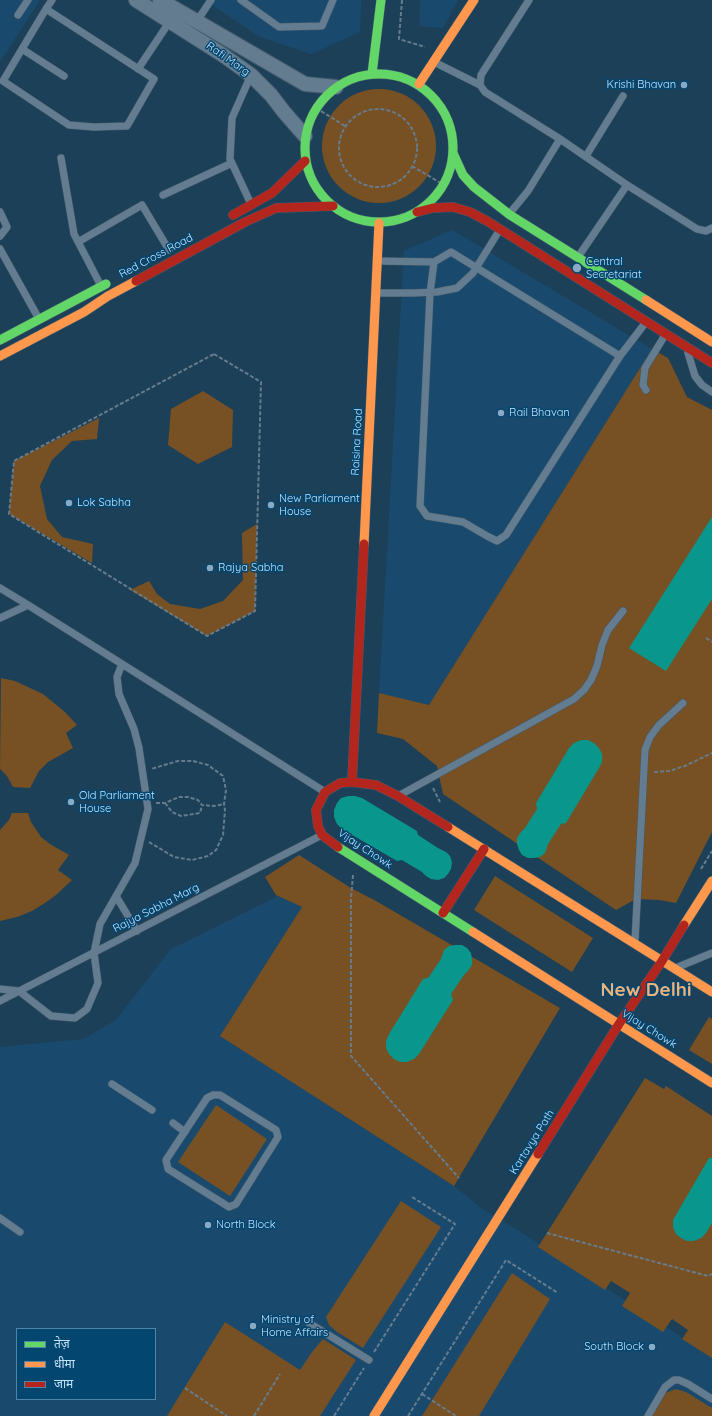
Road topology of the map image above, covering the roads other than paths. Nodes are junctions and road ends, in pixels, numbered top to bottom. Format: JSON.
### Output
{"nodes":[{"id":1,"x":28,"y":0,"type":"edge"},
{"id":2,"x":52,"y":0,"type":"edge"},
{"id":3,"x":136,"y":0,"type":"edge"},
{"id":4,"x":160,"y":0,"type":"edge"},
{"id":5,"x":211,"y":0,"type":"edge"},
{"id":6,"x":241,"y":0,"type":"edge"},
{"id":7,"x":333,"y":0,"type":"edge"},
{"id":8,"x":382,"y":0,"type":"edge"},
{"id":9,"x":474,"y":0,"type":"edge"},
{"id":10,"x":529,"y":0,"type":"edge"},
{"id":11,"x":46,"y":9,"type":"junction"},
{"id":12,"x":18,"y":15,"type":"dead end"},
{"id":13,"x":170,"y":21,"type":"junction"},
{"id":14,"x":197,"y":21,"type":"junction"},
{"id":15,"x":22,"y":49,"type":"junction"},
{"id":16,"x":434,"y":62,"type":"junction"},
{"id":17,"x":138,"y":69,"type":"junction"},
{"id":18,"x":372,"y":74,"type":"junction"},
{"id":19,"x":251,"y":75,"type":"junction"},
{"id":20,"x":64,"y":76,"type":"dead end"},
{"id":21,"x":419,"y":84,"type":"junction"},
{"id":22,"x":480,"y":85,"type":"junction"},
{"id":23,"x":336,"y":87,"type":"junction"},
{"id":24,"x":623,"y":96,"type":"dead end"},
{"id":25,"x":305,"y":136,"type":"junction"},
{"id":26,"x":560,"y":139,"type":"junction"},
{"id":27,"x":454,"y":153,"type":"junction"},
{"id":28,"x":586,"y":156,"type":"junction"},
{"id":29,"x":61,"y":158,"type":"dead end"},
{"id":30,"x":306,"y":161,"type":"junction"},
{"id":31,"x":232,"y":163,"type":"junction"},
{"id":32,"x":627,"y":184,"type":"junction"},
{"id":33,"x":163,"y":195,"type":"dead end"},
{"id":34,"x":251,"y":205,"type":"junction"},
{"id":35,"x":333,"y":206,"type":"junction"},
{"id":36,"x":0,"y":212,"type":"edge"},
{"id":37,"x":415,"y":213,"type":"junction"},
{"id":38,"x":510,"y":215,"type":"junction"},
{"id":39,"x":227,"y":219,"type":"dead end"},
{"id":40,"x":380,"y":223,"type":"junction"},
{"id":41,"x":712,"y":228,"type":"edge"},
{"id":42,"x":500,"y":229,"type":"junction"},
{"id":43,"x":0,"y":236,"type":"edge"},
{"id":44,"x":78,"y":242,"type":"junction"},
{"id":45,"x":0,"y":249,"type":"edge"},
{"id":46,"x":169,"y":250,"type":"dead end"},
{"id":47,"x":578,"y":257,"type":"junction"},
{"id":48,"x":378,"y":261,"type":"junction"},
{"id":49,"x":434,"y":262,"type":"junction"},
{"id":50,"x":477,"y":267,"type":"junction"},
{"id":51,"x":115,"y":279,"type":"dead end"},
{"id":52,"x":102,"y":286,"type":"junction"},
{"id":53,"x":376,"y":293,"type":"junction"},
{"id":54,"x":430,"y":293,"type":"junction"},
{"id":55,"x":39,"y":319,"type":"junction"},
{"id":56,"x":646,"y":321,"type":"junction"},
{"id":57,"x":694,"y":331,"type":"junction"},
{"id":58,"x":706,"y":331,"type":"dead end"},
{"id":59,"x":666,"y":334,"type":"junction"},
{"id":60,"x":0,"y":340,"type":"edge"},
{"id":61,"x":712,"y":342,"type":"edge"},
{"id":62,"x":685,"y":346,"type":"junction"},
{"id":63,"x":0,"y":356,"type":"edge"},
{"id":64,"x":620,"y":356,"type":"junction"},
{"id":65,"x":712,"y":363,"type":"edge"},
{"id":66,"x":646,"y":390,"type":"dead end"},
{"id":67,"x":712,"y":392,"type":"edge"},
{"id":68,"x":0,"y":588,"type":"edge"},
{"id":69,"x":28,"y":605,"type":"junction"},
{"id":70,"x":623,"y":611,"type":"dead end"},
{"id":71,"x":0,"y":618,"type":"edge"},
{"id":72,"x":122,"y":664,"type":"junction"},
{"id":73,"x":683,"y":703,"type":"dead end"},
{"id":74,"x":352,"y":782,"type":"junction"},
{"id":75,"x":325,"y":792,"type":"junction"},
{"id":76,"x":398,"y":796,"type":"junction"},
{"id":77,"x":322,"y":835,"type":"junction"},
{"id":78,"x":484,"y":849,"type":"junction"},
{"id":79,"x":712,"y":882,"type":"edge"},
{"id":80,"x":116,"y":896,"type":"junction"},
{"id":81,"x":443,"y":913,"type":"junction"},
{"id":82,"x":137,"y":930,"type":"junction"},
{"id":83,"x":635,"y":944,"type":"junction"},
{"id":84,"x":712,"y":952,"type":"edge"},
{"id":85,"x":94,"y":953,"type":"junction"},
{"id":86,"x":662,"y":961,"type":"junction"},
{"id":87,"x":674,"y":968,"type":"junction"},
{"id":88,"x":0,"y":989,"type":"edge"},
{"id":89,"x":19,"y":992,"type":"junction"},
{"id":90,"x":712,"y":992,"type":"edge"},
{"id":91,"x":0,"y":1001,"type":"edge"},
{"id":92,"x":619,"y":1024,"type":"junction"},
{"id":93,"x":712,"y":1082,"type":"edge"},
{"id":94,"x":112,"y":1084,"type":"dead end"},
{"id":95,"x":152,"y":1110,"type":"dead end"},
{"id":96,"x":173,"y":1123,"type":"dead end"},
{"id":97,"x":185,"y":1132,"type":"junction"},
{"id":98,"x":0,"y":1218,"type":"edge"},
{"id":99,"x":20,"y":1232,"type":"dead end"},
{"id":100,"x":309,"y":1323,"type":"dead end"},
{"id":101,"x":369,"y":1360,"type":"road end"},
{"id":102,"x":712,"y":1399,"type":"edge"},
{"id":103,"x":374,"y":1416,"type":"edge"},
{"id":104,"x":648,"y":1416,"type":"edge"}],
"edges":[{"from":1,"to":12,"type":"lane"},
{"from":2,"to":11,"type":"lane"},
{"from":3,"to":13,"type":"street","name":"Rafi Marg"},
{"from":4,"to":14,"type":"street","name":"Rafi Marg"},
{"from":5,"to":14,"type":"lane"},
{"from":6,"to":7,"type":"lane"},
{"from":8,"to":18,"type":"main road"},
{"from":9,"to":16,"type":"main road"},
{"from":10,"to":22,"type":"lane"},
{"from":11,"to":15,"type":"lane"},
{"from":11,"to":17,"type":"lane"},
{"from":13,"to":17,"type":"lane"},
{"from":13,"to":19,"type":"street","name":"Rafi Marg"},
{"from":14,"to":23,"type":"street","name":"Rafi Marg"},
{"from":15,"to":17,"type":"lane"},
{"from":15,"to":20,"type":"lane"},
{"from":16,"to":21,"type":"main road"},
{"from":16,"to":22,"type":"lane"},
{"from":18,"to":21,"type":"main road"},
{"from":18,"to":23,"type":"main road"},
{"from":19,"to":25,"type":"street","name":"Rafi Marg"},
{"from":19,"to":31,"type":"lane"},
{"from":21,"to":27,"type":"main road"},
{"from":22,"to":26,"type":"lane"},
{"from":23,"to":25,"type":"main road"},
{"from":24,"to":28,"type":"lane"},
{"from":25,"to":30,"type":"main road"},
{"from":26,"to":28,"type":"lane"},
{"from":26,"to":38,"type":"lane"},
{"from":27,"to":37,"type":"main road"},
{"from":27,"to":38,"type":"main road"},
{"from":28,"to":32,"type":"lane"},
{"from":29,"to":44,"type":"lane"},
{"from":30,"to":34,"type":"main road"},
{"from":30,"to":35,"type":"main road"},
{"from":31,"to":33,"type":"lane"},
{"from":31,"to":34,"type":"lane"},
{"from":32,"to":41,"type":"lane"},
{"from":32,"to":47,"type":"lane"},
{"from":34,"to":39,"type":"main road"},
{"from":35,"to":40,"type":"main road"},
{"from":35,"to":63,"type":"main road","name":"Red Cross Road"},
{"from":36,"to":43,"type":"lane"},
{"from":37,"to":40,"type":"main road"},
{"from":37,"to":42,"type":"main road"},
{"from":38,"to":47,"type":"main road"},
{"from":40,"to":48,"type":"main road","name":"Raisina Road"},
{"from":42,"to":50,"type":"lane"},
{"from":42,"to":56,"type":"main road"},
{"from":44,"to":46,"type":"lane"},
{"from":44,"to":52,"type":"lane"},
{"from":45,"to":55,"type":"lane"},
{"from":47,"to":57,"type":"main road"},
{"from":48,"to":49,"type":"lane"},
{"from":48,"to":53,"type":"main road","name":"Raisina Road"},
{"from":49,"to":50,"type":"lane"},
{"from":49,"to":54,"type":"lane"},
{"from":50,"to":54,"type":"lane"},
{"from":50,"to":64,"type":"lane"},
{"from":51,"to":52,"type":"main road","name":"Red Cross Road"},
{"from":52,"to":55,"type":"main road","name":"Red Cross Road"},
{"from":53,"to":54,"type":"lane"},
{"from":53,"to":74,"type":"main road","name":"Raisina Road"},
{"from":54,"to":64,"type":"lane"},
{"from":55,"to":60,"type":"main road","name":"Red Cross Road"},
{"from":56,"to":59,"type":"main road"},
{"from":56,"to":64,"type":"lane"},
{"from":57,"to":58,"type":"lane"},
{"from":57,"to":61,"type":"main road"},
{"from":59,"to":62,"type":"main road"},
{"from":59,"to":66,"type":"lane"},
{"from":62,"to":65,"type":"main road"},
{"from":62,"to":67,"type":"lane"},
{"from":68,"to":69,"type":"lane"},
{"from":69,"to":71,"type":"lane"},
{"from":69,"to":72,"type":"lane"},
{"from":70,"to":76,"type":"lane"},
{"from":72,"to":75,"type":"lane"},
{"from":72,"to":80,"type":"lane"},
{"from":73,"to":83,"type":"lane"},
{"from":74,"to":75,"type":"main road"},
{"from":74,"to":76,"type":"main road"},
{"from":75,"to":77,"type":"main road","name":"Vijay Chowk"},
{"from":76,"to":78,"type":"main road"},
{"from":77,"to":81,"type":"main road","name":"Vijay Chowk"},
{"from":77,"to":82,"type":"lane","name":"Rajya Sabha Marg"},
{"from":78,"to":81,"type":"main road"},
{"from":78,"to":83,"type":"main road"},
{"from":79,"to":86,"type":"main road","name":"Kartavya Path"},
{"from":80,"to":82,"type":"lane"},
{"from":80,"to":85,"type":"lane"},
{"from":81,"to":92,"type":"main road","name":"Vijay Chowk"},
{"from":82,"to":85,"type":"lane","name":"Rajya Sabha Marg"},
{"from":83,"to":86,"type":"main road"},
{"from":84,"to":87,"type":"lane"},
{"from":85,"to":89,"type":"lane","name":"Rajya Sabha Marg"},
{"from":85,"to":89,"type":"lane"},
{"from":86,"to":87,"type":"main road"},
{"from":86,"to":92,"type":"main road","name":"Kartavya Path"},
{"from":87,"to":90,"type":"main road"},
{"from":88,"to":89,"type":"lane"},
{"from":89,"to":91,"type":"lane","name":"Rajya Sabha Marg"},
{"from":92,"to":93,"type":"main road","name":"Vijay Chowk"},
{"from":92,"to":103,"type":"main road","name":"Kartavya Path"},
{"from":94,"to":95,"type":"lane"},
{"from":96,"to":97,"type":"lane"},
{"from":97,"to":97,"type":"lane"},
{"from":98,"to":99,"type":"lane"},
{"from":100,"to":101,"type":"lane"},
{"from":102,"to":104,"type":"lane"}]}
